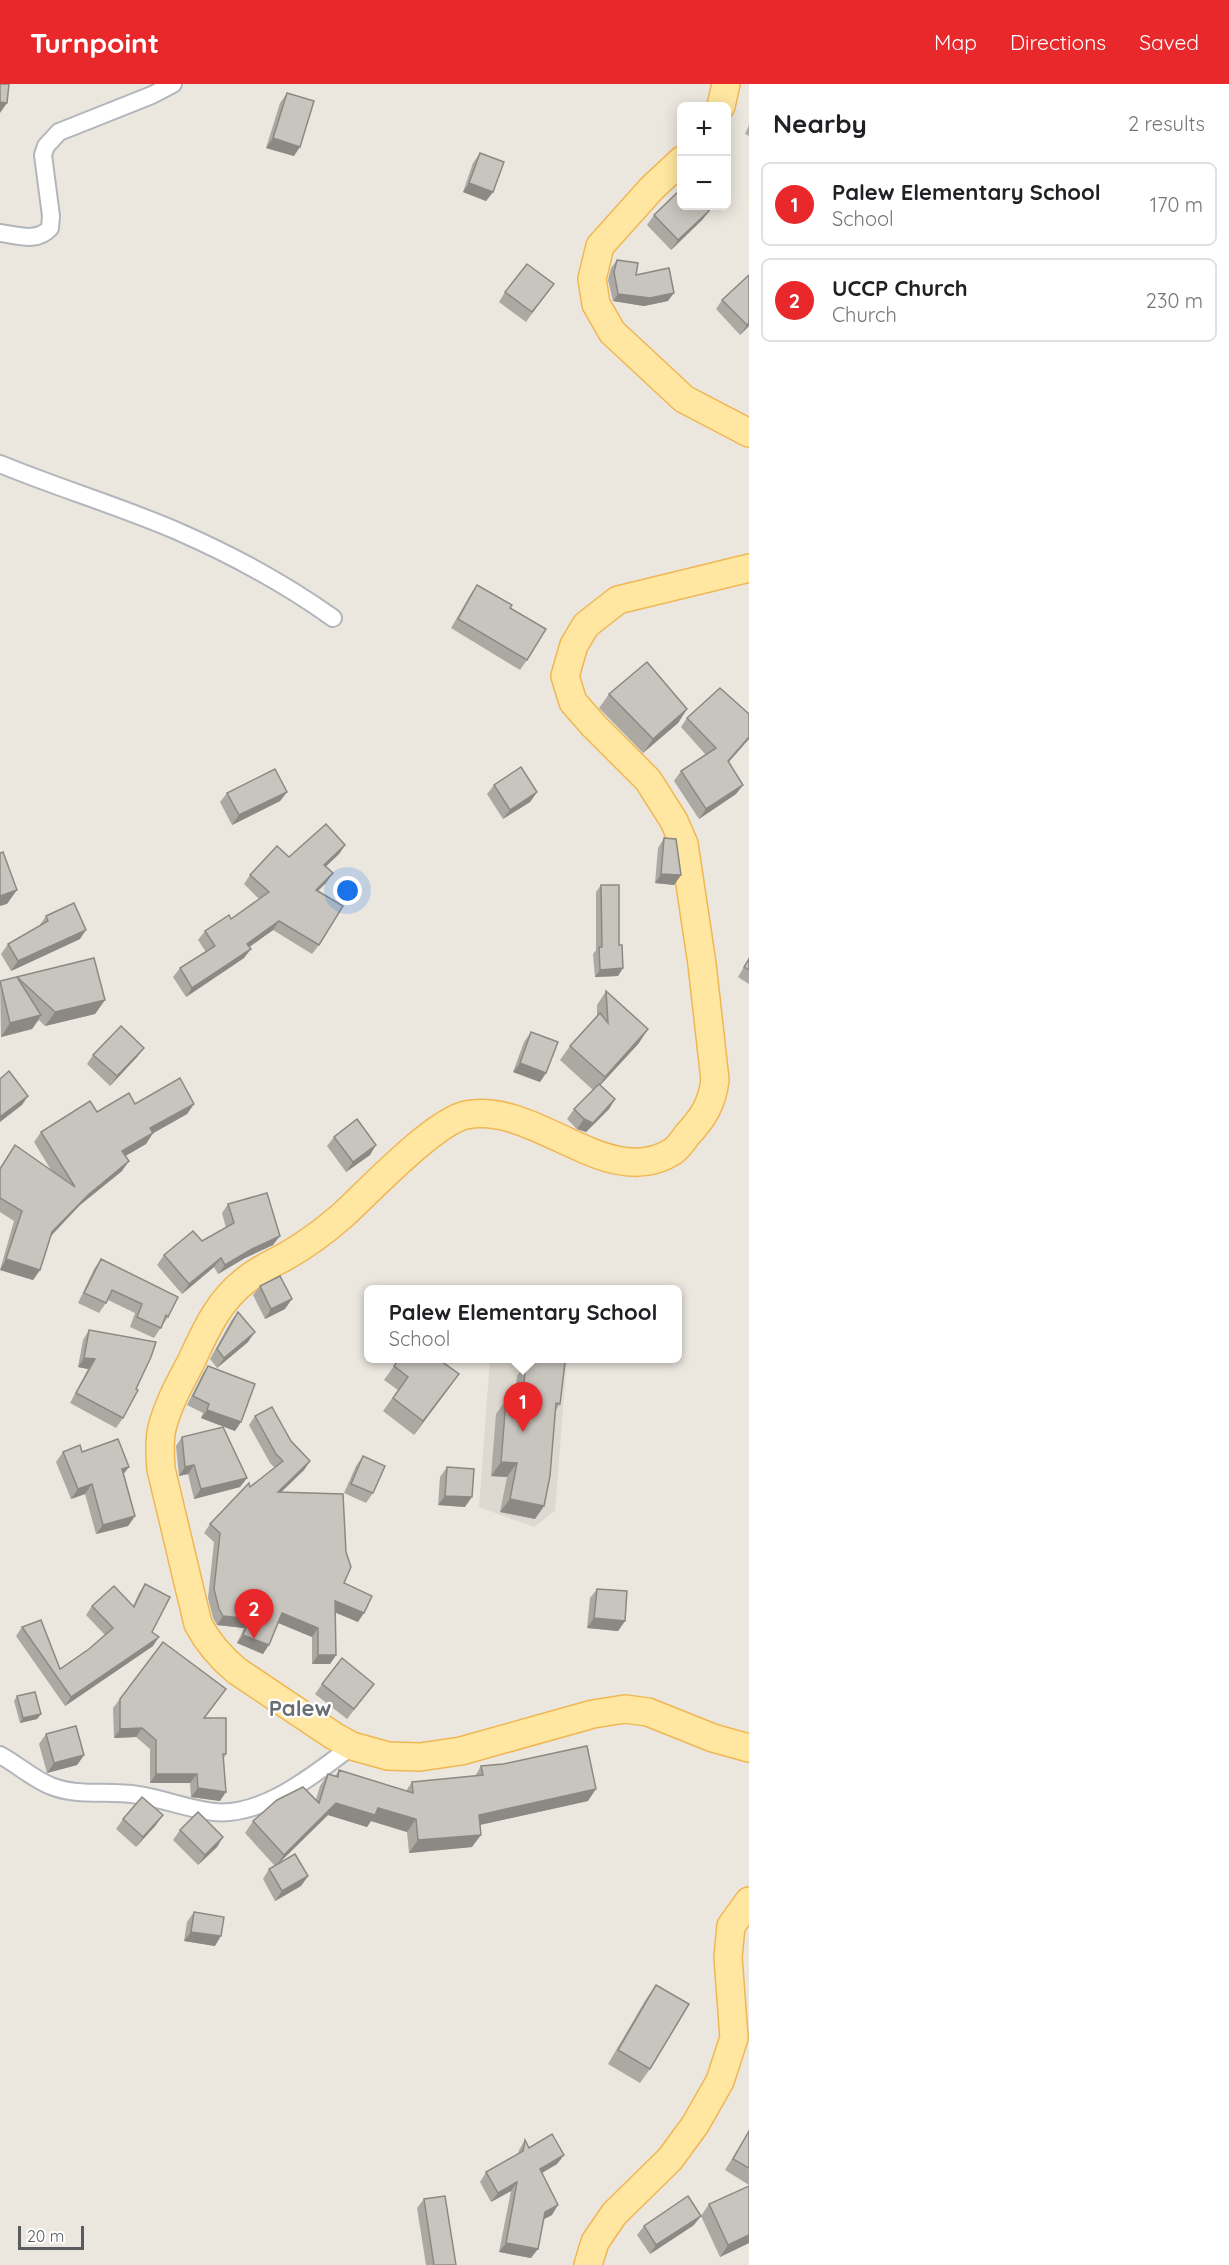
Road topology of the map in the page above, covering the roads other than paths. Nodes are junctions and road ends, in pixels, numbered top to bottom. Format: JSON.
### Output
{"nodes":[{"id":1,"x":173,"y":84,"type":"edge"},
{"id":2,"x":726,"y":84,"type":"edge"},
{"id":3,"x":722,"y":102,"type":"edge"},
{"id":4,"x":677,"y":164,"type":"edge"},
{"id":5,"x":0,"y":233,"type":"edge"},
{"id":6,"x":749,"y":433,"type":"edge"},
{"id":7,"x":0,"y":464,"type":"edge"},
{"id":8,"x":749,"y":567,"type":"edge"},
{"id":9,"x":333,"y":618,"type":"dead end"},
{"id":10,"x":352,"y":1746,"type":"junction"},
{"id":11,"x":749,"y":1748,"type":"edge"},
{"id":12,"x":0,"y":1755,"type":"edge"},
{"id":13,"x":749,"y":1901,"type":"edge"},
{"id":14,"x":588,"y":2265,"type":"edge"}],
"edges":[{"from":1,"to":5,"type":"street"},
{"from":2,"to":3,"type":"main road"},
{"from":4,"to":6,"type":"main road"},
{"from":7,"to":9,"type":"street"},
{"from":8,"to":10,"type":"main road"},
{"from":10,"to":11,"type":"main road"},
{"from":10,"to":12,"type":"street"},
{"from":13,"to":14,"type":"main road"}]}
